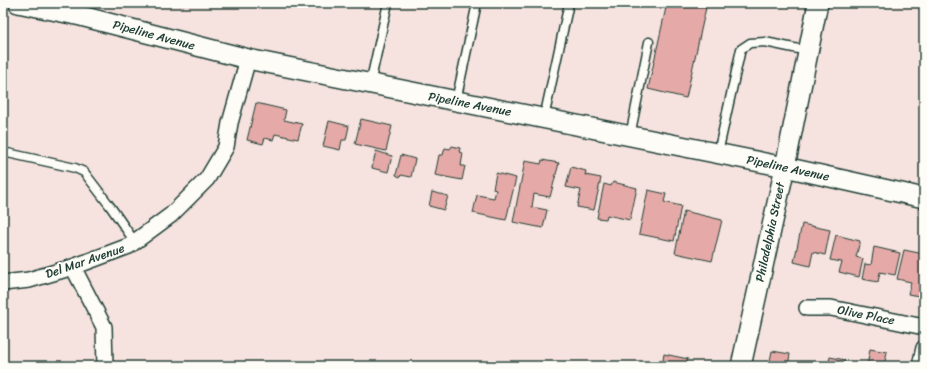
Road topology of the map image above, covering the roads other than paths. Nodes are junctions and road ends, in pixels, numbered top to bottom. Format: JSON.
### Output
{"nodes":[{"id":1,"x":18,"y":3,"type":"edge"},
{"id":2,"x":388,"y":3,"type":"edge"},
{"id":3,"x":477,"y":3,"type":"edge"},
{"id":4,"x":568,"y":3,"type":"edge"},
{"id":5,"x":818,"y":3,"type":"edge"},
{"id":6,"x":649,"y":42,"type":"dead end"},
{"id":7,"x":808,"y":51,"type":"junction"},
{"id":8,"x":248,"y":59,"type":"junction"},
{"id":9,"x":370,"y":84,"type":"junction"},
{"id":10,"x":456,"y":101,"type":"junction"},
{"id":11,"x":544,"y":118,"type":"junction"},
{"id":12,"x":630,"y":136,"type":"junction"},
{"id":13,"x":3,"y":152,"type":"edge"},
{"id":14,"x":718,"y":153,"type":"junction"},
{"id":15,"x":784,"y":167,"type":"junction"},
{"id":16,"x":924,"y":198,"type":"edge"},
{"id":17,"x":135,"y":242,"type":"junction"},
{"id":18,"x":73,"y":267,"type":"junction"},
{"id":19,"x":3,"y":282,"type":"edge"},
{"id":20,"x":807,"y":308,"type":"dead end"},
{"id":21,"x":924,"y":326,"type":"edge"},
{"id":22,"x":924,"y":348,"type":"edge"},
{"id":23,"x":105,"y":366,"type":"edge"},
{"id":24,"x":741,"y":366,"type":"edge"},
{"id":25,"x":920,"y":366,"type":"edge"}],
"edges":[{"from":1,"to":8,"type":"street","name":"Pipeline Avenue"},
{"from":2,"to":9,"type":"lane"},
{"from":3,"to":10,"type":"lane"},
{"from":4,"to":11,"type":"lane"},
{"from":5,"to":7,"type":"street","name":"Philadelphia Street"},
{"from":6,"to":12,"type":"lane"},
{"from":7,"to":14,"type":"lane"},
{"from":7,"to":15,"type":"street","name":"Philadelphia Street"},
{"from":8,"to":9,"type":"street","name":"Pipeline Avenue"},
{"from":8,"to":17,"type":"street","name":"Del Mar Avenue"},
{"from":9,"to":10,"type":"street","name":"Pipeline Avenue"},
{"from":10,"to":11,"type":"street","name":"Pipeline Avenue"},
{"from":11,"to":12,"type":"street","name":"Pipeline Avenue"},
{"from":12,"to":14,"type":"street","name":"Pipeline Avenue"},
{"from":13,"to":17,"type":"lane"},
{"from":14,"to":15,"type":"street","name":"Pipeline Avenue"},
{"from":15,"to":16,"type":"street","name":"Pipeline Avenue"},
{"from":15,"to":24,"type":"street","name":"Philadelphia Street"},
{"from":17,"to":18,"type":"street","name":"Del Mar Avenue"},
{"from":18,"to":19,"type":"street","name":"Del Mar Avenue"},
{"from":18,"to":23,"type":"street"},
{"from":20,"to":21,"type":"street","name":"Olive Place"},
{"from":22,"to":25,"type":"street"}]}
